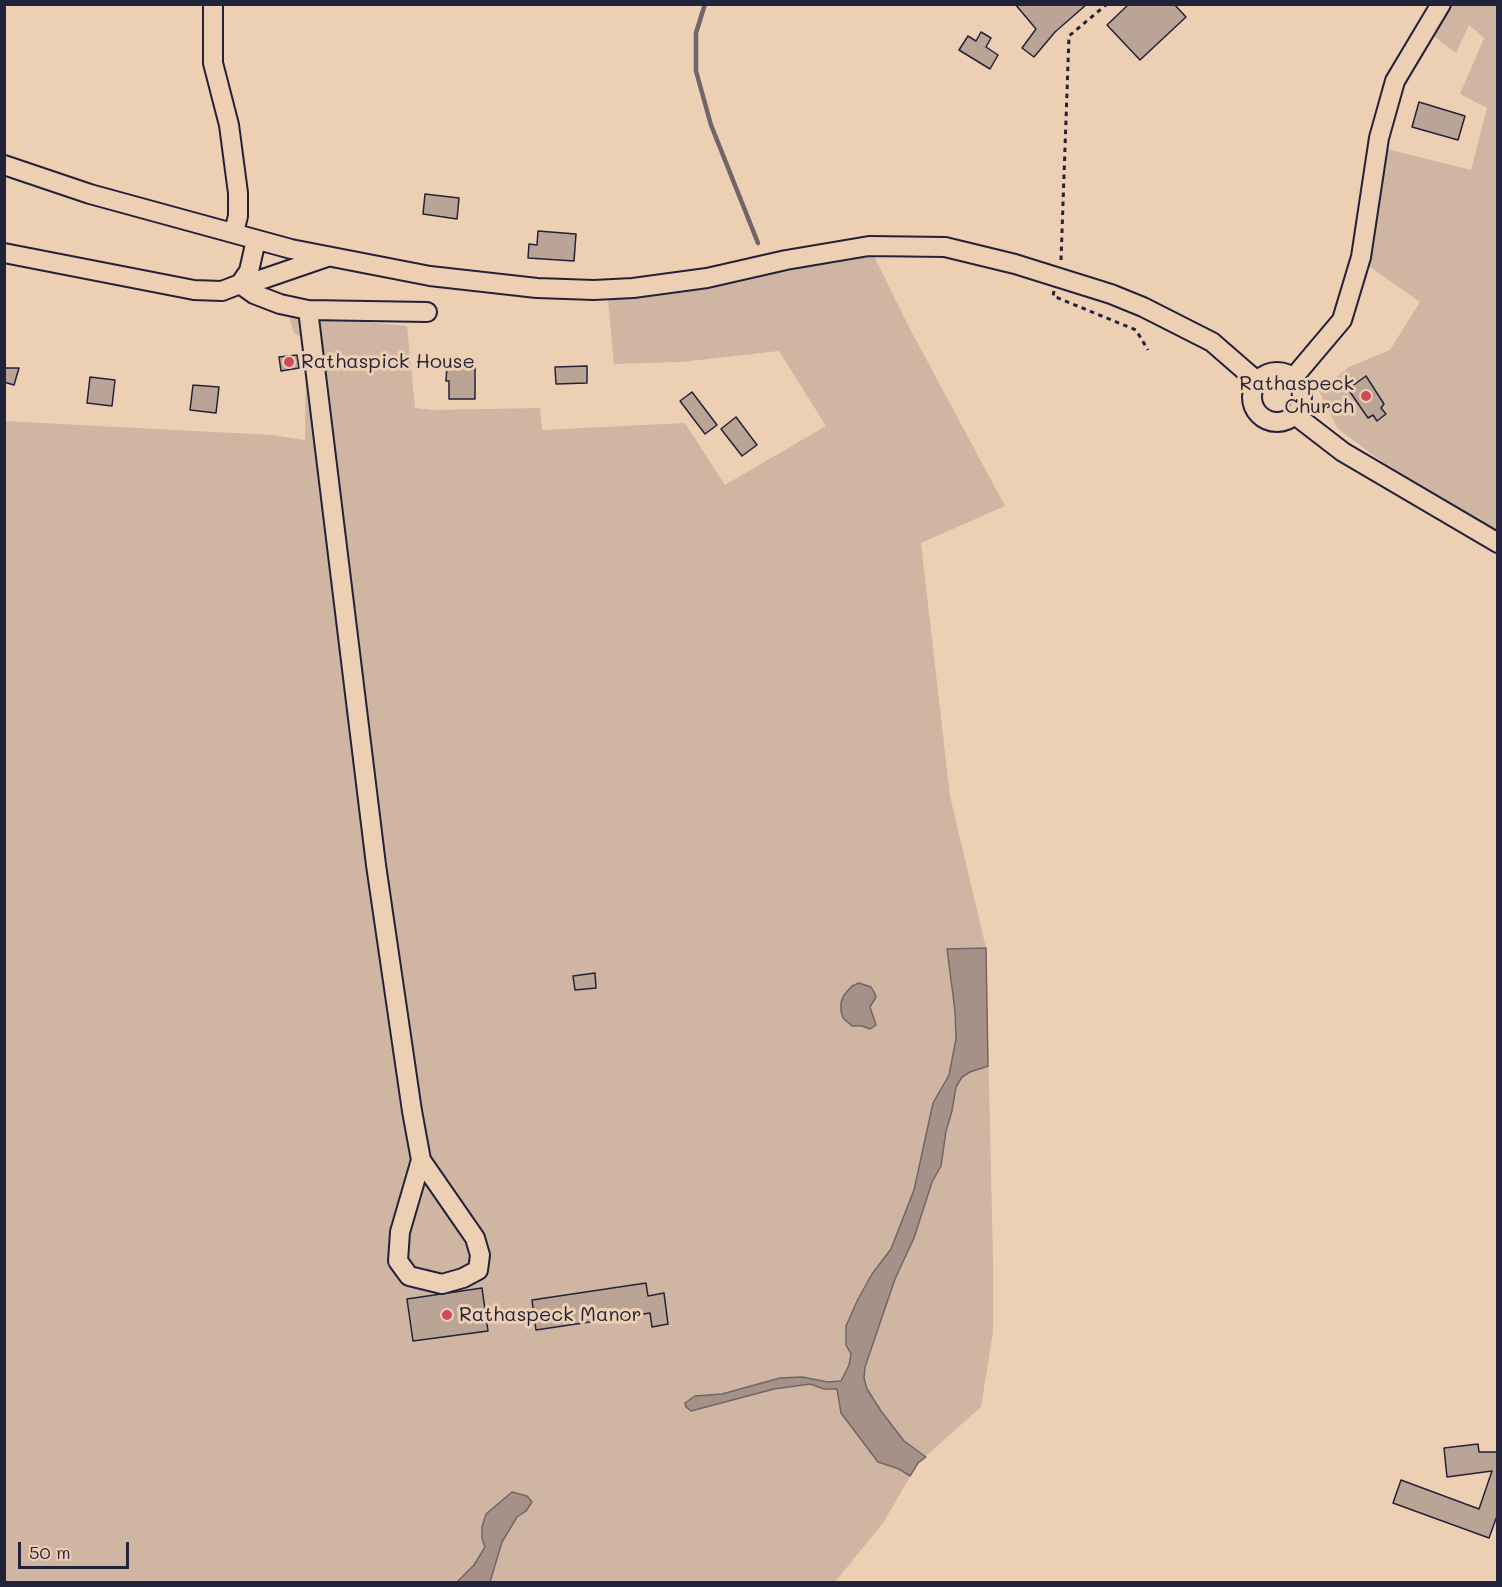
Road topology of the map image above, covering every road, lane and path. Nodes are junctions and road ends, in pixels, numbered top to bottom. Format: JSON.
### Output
{"nodes":[{"id":1,"x":213,"y":4,"type":"edge"},
{"id":2,"x":1107,"y":4,"type":"edge"},
{"id":3,"x":1441,"y":4,"type":"edge"},
{"id":4,"x":4,"y":165,"type":"edge"},
{"id":5,"x":234,"y":232,"type":"junction"},
{"id":6,"x":256,"y":240,"type":"junction"},
{"id":7,"x":4,"y":253,"type":"edge"},
{"id":8,"x":327,"y":257,"type":"junction"},
{"id":9,"x":1061,"y":260,"type":"dead end"},
{"id":10,"x":240,"y":284,"type":"junction"},
{"id":11,"x":1054,"y":284,"type":"dead end"},
{"id":12,"x":308,"y":310,"type":"junction"},
{"id":13,"x":427,"y":312,"type":"dead end"},
{"id":14,"x":1148,"y":350,"type":"dead end"},
{"id":15,"x":1293,"y":378,"type":"junction"},
{"id":16,"x":1258,"y":382,"type":"junction"},
{"id":17,"x":1295,"y":415,"type":"junction"},
{"id":18,"x":1497,"y":543,"type":"edge"},
{"id":19,"x":421,"y":1160,"type":"junction"}],
"edges":[{"from":1,"to":5,"type":"street"},
{"from":2,"to":9,"type":"path"},
{"from":3,"to":15,"type":"street"},
{"from":4,"to":5,"type":"street"},
{"from":5,"to":6,"type":"street"},
{"from":6,"to":8,"type":"street"},
{"from":6,"to":10,"type":"street"},
{"from":7,"to":10,"type":"street"},
{"from":8,"to":10,"type":"street"},
{"from":8,"to":16,"type":"street"},
{"from":10,"to":12,"type":"street"},
{"from":11,"to":14,"type":"path"},
{"from":12,"to":13,"type":"street"},
{"from":12,"to":19,"type":"street"},
{"from":15,"to":16,"type":"street"},
{"from":15,"to":17,"type":"street"},
{"from":16,"to":17,"type":"street"},
{"from":17,"to":18,"type":"street"},
{"from":19,"to":19,"type":"street"}]}
